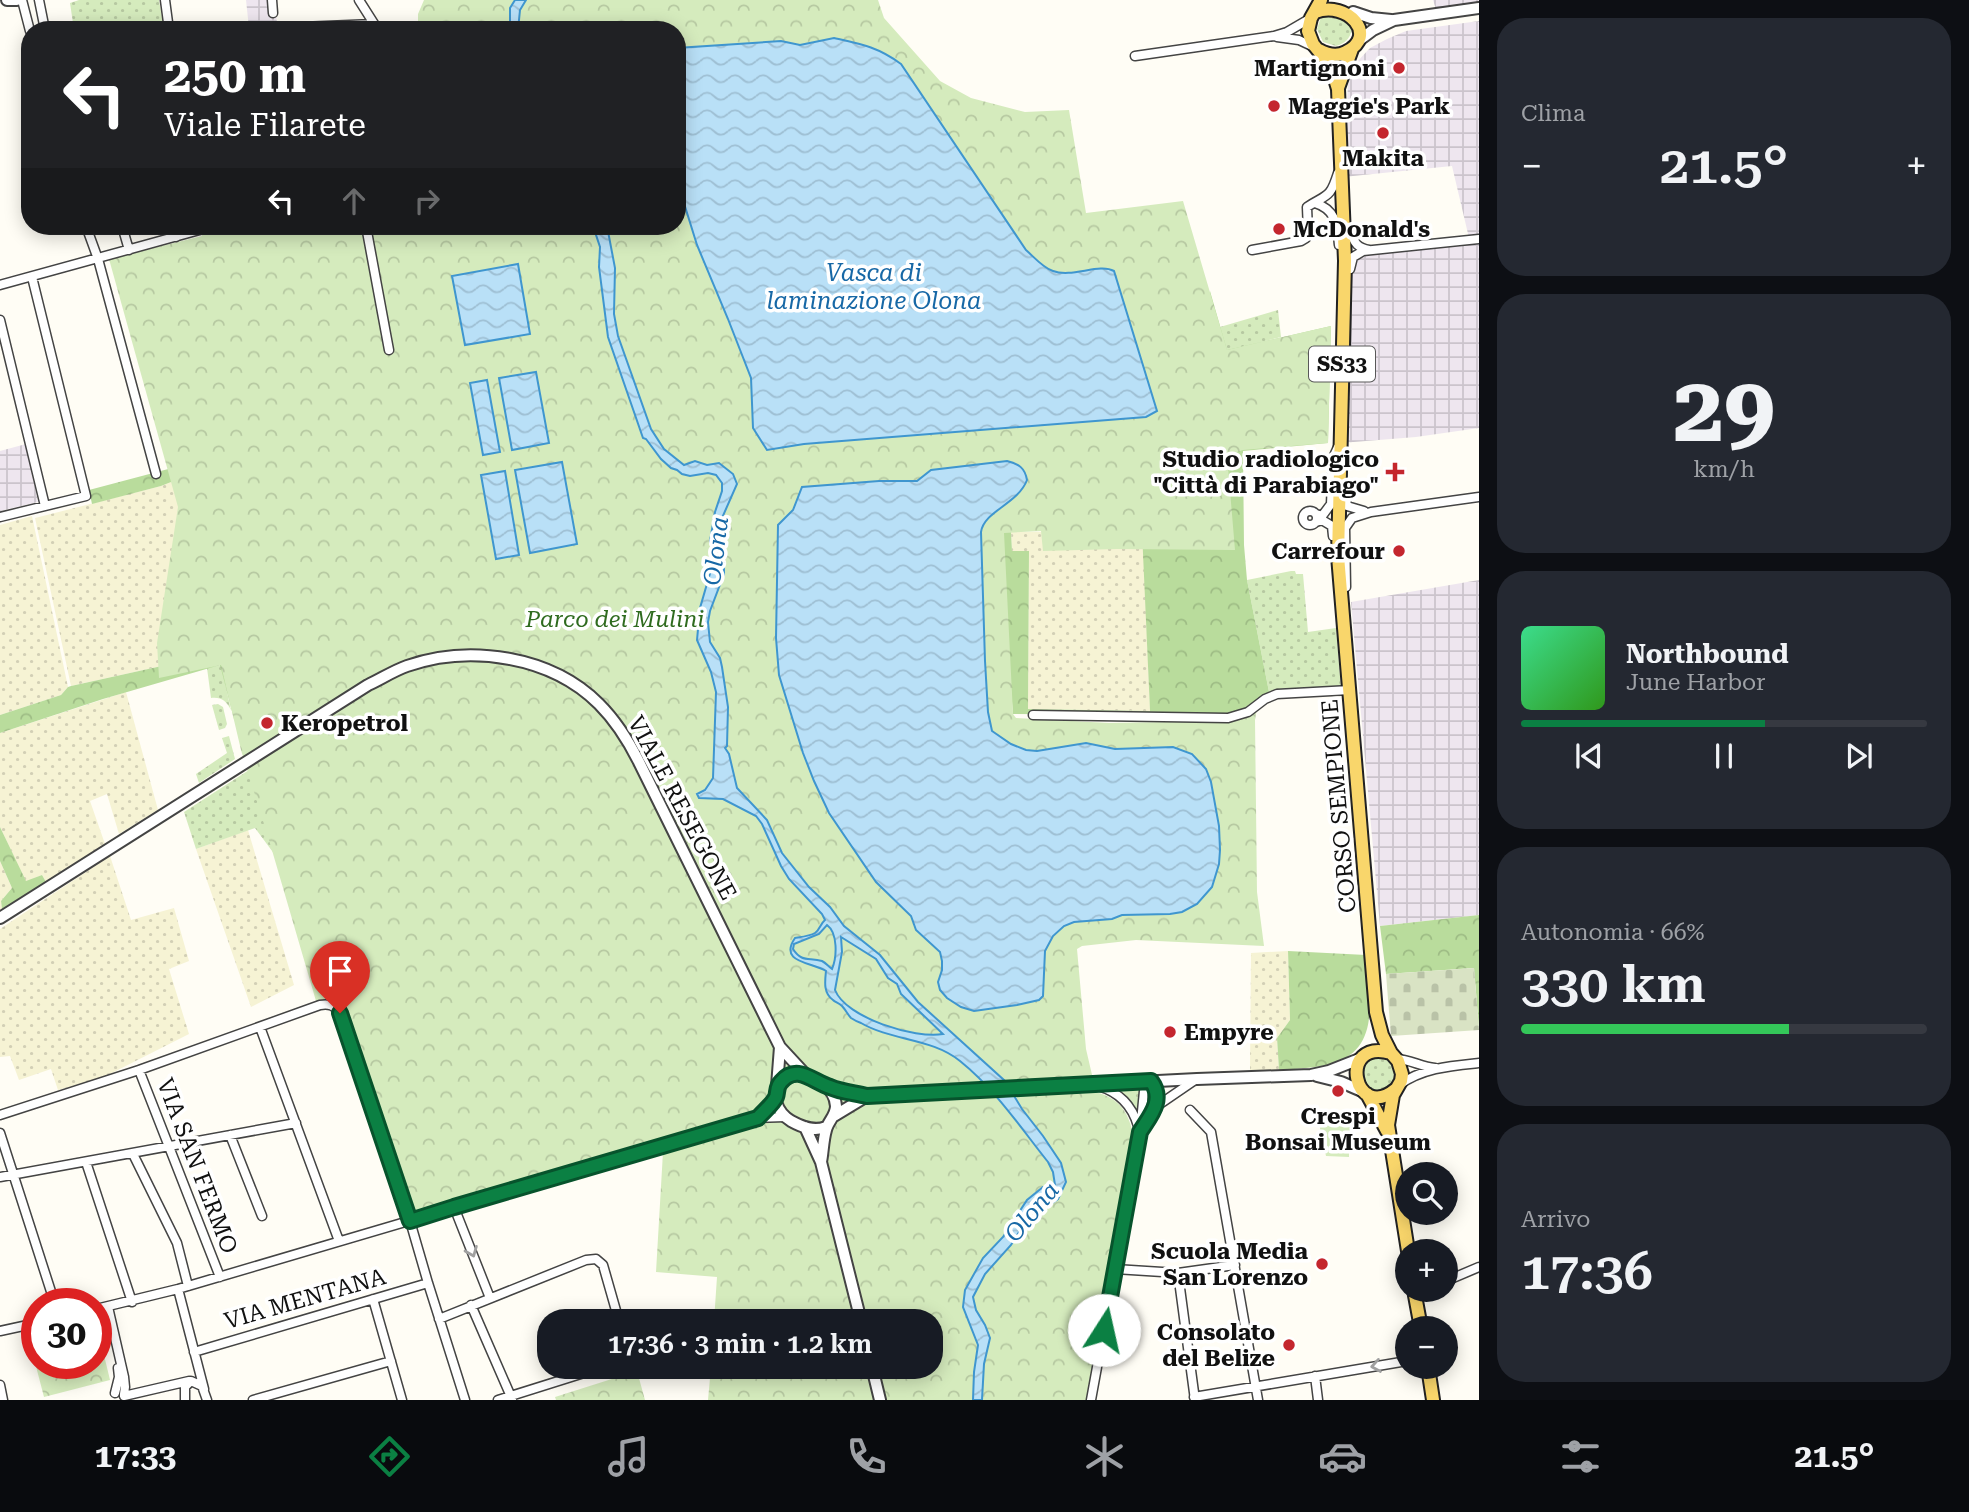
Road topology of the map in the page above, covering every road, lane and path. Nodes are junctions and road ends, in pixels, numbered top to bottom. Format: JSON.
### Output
{"nodes":[{"id":1,"x":8,"y":0,"type":"edge"},
{"id":2,"x":20,"y":0,"type":"edge"},
{"id":3,"x":39,"y":0,"type":"edge"},
{"id":4,"x":164,"y":0,"type":"edge"},
{"id":5,"x":272,"y":0,"type":"edge"},
{"id":6,"x":359,"y":0,"type":"edge"},
{"id":7,"x":1348,"y":6,"type":"edge"},
{"id":8,"x":1479,"y":8,"type":"edge"},
{"id":9,"x":1315,"y":10,"type":"edge"},
{"id":10,"x":273,"y":13,"type":"dead end"},
{"id":11,"x":26,"y":20,"type":"joint"},
{"id":12,"x":1394,"y":20,"type":"junction"},
{"id":13,"x":43,"y":21,"type":"edge"},
{"id":14,"x":168,"y":21,"type":"edge"},
{"id":15,"x":372,"y":21,"type":"edge"},
{"id":16,"x":1274,"y":36,"type":"junction"},
{"id":17,"x":1354,"y":45,"type":"junction"},
{"id":18,"x":1317,"y":49,"type":"junction"},
{"id":19,"x":1135,"y":56,"type":"dead end"},
{"id":20,"x":1338,"y":89,"type":"junction"},
{"id":21,"x":1342,"y":166,"type":"junction"},
{"id":22,"x":1315,"y":203,"type":"junction"},
{"id":23,"x":1344,"y":226,"type":"junction"},
{"id":24,"x":89,"y":235,"type":"edge"},
{"id":25,"x":125,"y":235,"type":"edge"},
{"id":26,"x":183,"y":235,"type":"edge"},
{"id":27,"x":368,"y":235,"type":"edge"},
{"id":28,"x":176,"y":237,"type":"joint"},
{"id":29,"x":1479,"y":239,"type":"edge"},
{"id":30,"x":129,"y":250,"type":"junction"},
{"id":31,"x":1252,"y":250,"type":"dead end"},
{"id":32,"x":1368,"y":250,"type":"junction"},
{"id":33,"x":98,"y":259,"type":"junction"},
{"id":34,"x":1345,"y":261,"type":"junction"},
{"id":35,"x":32,"y":277,"type":"junction"},
{"id":36,"x":1345,"y":284,"type":"junction"},
{"id":37,"x":0,"y":285,"type":"edge"},
{"id":38,"x":0,"y":320,"type":"edge"},
{"id":39,"x":389,"y":351,"type":"dead end"},
{"id":40,"x":1340,"y":445,"type":"junction"},
{"id":41,"x":156,"y":474,"type":"dead end"},
{"id":42,"x":1479,"y":497,"type":"edge"},
{"id":43,"x":45,"y":506,"type":"junction"},
{"id":44,"x":1371,"y":512,"type":"junction"},
{"id":45,"x":0,"y":517,"type":"edge"},
{"id":46,"x":1342,"y":597,"type":"junction"},
{"id":47,"x":1350,"y":690,"type":"junction"},
{"id":48,"x":1033,"y":716,"type":"dead end"},
{"id":49,"x":0,"y":918,"type":"edge"},
{"id":50,"x":1376,"y":1012,"type":"junction"},
{"id":51,"x":260,"y":1027,"type":"junction"},
{"id":52,"x":780,"y":1047,"type":"junction"},
{"id":53,"x":1394,"y":1056,"type":"junction"},
{"id":54,"x":1364,"y":1057,"type":"junction"},
{"id":55,"x":1479,"y":1063,"type":"edge"},
{"id":56,"x":1438,"y":1068,"type":"junction"},
{"id":57,"x":139,"y":1070,"type":"junction"},
{"id":58,"x":805,"y":1074,"type":"junction"},
{"id":59,"x":1311,"y":1075,"type":"junction"},
{"id":60,"x":1197,"y":1079,"type":"junction"},
{"id":61,"x":1096,"y":1085,"type":"junction"},
{"id":62,"x":1147,"y":1086,"type":"junction"},
{"id":63,"x":828,"y":1087,"type":"junction"},
{"id":64,"x":1398,"y":1087,"type":"junction"},
{"id":65,"x":776,"y":1093,"type":"junction"},
{"id":66,"x":1366,"y":1093,"type":"junction"},
{"id":67,"x":867,"y":1096,"type":"junction"},
{"id":68,"x":1157,"y":1106,"type":"junction"},
{"id":69,"x":1190,"y":1110,"type":"dead end"},
{"id":70,"x":0,"y":1115,"type":"edge"},
{"id":71,"x":834,"y":1116,"type":"junction"},
{"id":72,"x":785,"y":1117,"type":"junction"},
{"id":73,"x":758,"y":1118,"type":"junction"},
{"id":74,"x":296,"y":1123,"type":"junction"},
{"id":75,"x":826,"y":1127,"type":"junction"},
{"id":76,"x":805,"y":1128,"type":"junction"},
{"id":77,"x":1140,"y":1132,"type":"junction"},
{"id":78,"x":0,"y":1133,"type":"edge"},
{"id":79,"x":230,"y":1135,"type":"junction"},
{"id":80,"x":1389,"y":1139,"type":"junction"},
{"id":81,"x":170,"y":1147,"type":"junction"},
{"id":82,"x":133,"y":1154,"type":"junction"},
{"id":83,"x":86,"y":1161,"type":"junction"},
{"id":84,"x":821,"y":1162,"type":"junction"},
{"id":85,"x":13,"y":1175,"type":"junction"},
{"id":86,"x":0,"y":1177,"type":"edge"},
{"id":87,"x":454,"y":1207,"type":"junction"},
{"id":88,"x":262,"y":1216,"type":"dead end"},
{"id":89,"x":410,"y":1221,"type":"junction"},
{"id":90,"x":1406,"y":1239,"type":"edge"},
{"id":91,"x":339,"y":1241,"type":"junction"},
{"id":92,"x":1235,"y":1265,"type":"junction"},
{"id":93,"x":1479,"y":1267,"type":"edge"},
{"id":94,"x":1115,"y":1269,"type":"junction"},
{"id":95,"x":1178,"y":1273,"type":"junction"},
{"id":96,"x":1458,"y":1276,"type":"edge"},
{"id":97,"x":220,"y":1277,"type":"junction"},
{"id":98,"x":428,"y":1283,"type":"junction"},
{"id":99,"x":188,"y":1286,"type":"junction"},
{"id":100,"x":50,"y":1288,"type":"edge"},
{"id":101,"x":177,"y":1289,"type":"junction"},
{"id":102,"x":490,"y":1298,"type":"junction"},
{"id":103,"x":373,"y":1299,"type":"junction"},
{"id":104,"x":132,"y":1302,"type":"junction"},
{"id":105,"x":471,"y":1305,"type":"junction"},
{"id":106,"x":112,"y":1306,"type":"edge"},
{"id":107,"x":616,"y":1309,"type":"edge"},
{"id":108,"x":858,"y":1309,"type":"edge"},
{"id":109,"x":439,"y":1319,"type":"junction"},
{"id":110,"x":21,"y":1326,"type":"edge"},
{"id":111,"x":112,"y":1327,"type":"edge"},
{"id":112,"x":0,"y":1331,"type":"edge"},
{"id":113,"x":194,"y":1352,"type":"junction"},
{"id":114,"x":391,"y":1361,"type":"junction"},
{"id":115,"x":1395,"y":1362,"type":"edge"},
{"id":116,"x":197,"y":1363,"type":"junction"},
{"id":117,"x":1315,"y":1376,"type":"junction"},
{"id":118,"x":567,"y":1379,"type":"edge"},
{"id":119,"x":875,"y":1379,"type":"edge"},
{"id":120,"x":1430,"y":1379,"type":"edge"},
{"id":121,"x":190,"y":1381,"type":"junction"},
{"id":122,"x":0,"y":1385,"type":"edge"},
{"id":123,"x":1256,"y":1386,"type":"junction"},
{"id":124,"x":166,"y":1387,"type":"junction"},
{"id":125,"x":204,"y":1388,"type":"junction"},
{"id":126,"x":118,"y":1397,"type":"edge"},
{"id":127,"x":185,"y":1397,"type":"edge"},
{"id":128,"x":511,"y":1398,"type":"edge"},
{"id":129,"x":1195,"y":1398,"type":"edge"},
{"id":130,"x":3,"y":1400,"type":"edge"},
{"id":131,"x":206,"y":1400,"type":"edge"},
{"id":132,"x":253,"y":1400,"type":"edge"},
{"id":133,"x":402,"y":1400,"type":"edge"},
{"id":134,"x":465,"y":1400,"type":"edge"},
{"id":135,"x":498,"y":1400,"type":"edge"},
{"id":136,"x":880,"y":1400,"type":"edge"},
{"id":137,"x":1091,"y":1400,"type":"edge"},
{"id":138,"x":1258,"y":1400,"type":"edge"},
{"id":139,"x":1318,"y":1400,"type":"edge"},
{"id":140,"x":1433,"y":1400,"type":"edge"}],
"edges":[{"from":1,"to":2,"type":"street"},
{"from":1,"to":11,"type":"street"},
{"from":2,"to":11,"type":"street"},
{"from":3,"to":13,"type":"street"},
{"from":4,"to":14,"type":"street"},
{"from":5,"to":10,"type":"street"},
{"from":6,"to":15,"type":"street"},
{"from":7,"to":9,"type":"main road"},
{"from":7,"to":12,"type":"street"},
{"from":7,"to":17,"type":"main road","number":"SS33"},
{"from":8,"to":12,"type":"street"},
{"from":9,"to":16,"type":"street"},
{"from":9,"to":18,"type":"main road","number":"SS33"},
{"from":12,"to":17,"type":"street"},
{"from":16,"to":18,"type":"street"},
{"from":16,"to":19,"type":"street"},
{"from":17,"to":18,"type":"main road"},
{"from":17,"to":20,"type":"main road","name":"CORSO SEMPIONE","number":"SS33"},
{"from":18,"to":20,"type":"main road","name":"CORSO SEMPIONE","number":"SS33"},
{"from":20,"to":21,"type":"main road","name":"CORSO SEMPIONE","number":"SS33"},
{"from":21,"to":22,"type":"street"},
{"from":21,"to":23,"type":"main road","name":"CORSO SEMPIONE","number":"SS33"},
{"from":22,"to":31,"type":"street"},
{"from":22,"to":34,"type":"street","name":"CORSO SEMPIONE"},
{"from":23,"to":32,"type":"street"},
{"from":23,"to":34,"type":"main road","name":"CORSO SEMPIONE","number":"SS33"},
{"from":24,"to":33,"type":"street"},
{"from":25,"to":30,"type":"street"},
{"from":26,"to":28,"type":"street"},
{"from":27,"to":39,"type":"street"},
{"from":28,"to":30,"type":"street"},
{"from":29,"to":32,"type":"street"},
{"from":30,"to":33,"type":"street"},
{"from":32,"to":36,"type":"street"},
{"from":33,"to":35,"type":"street"},
{"from":33,"to":41,"type":"street"},
{"from":34,"to":36,"type":"main road","name":"CORSO SEMPIONE","number":"SS33"},
{"from":35,"to":37,"type":"street"},
{"from":35,"to":43,"type":"street"},
{"from":36,"to":40,"type":"main road","name":"CORSO SEMPIONE","number":"SS33"},
{"from":38,"to":43,"type":"street"},
{"from":40,"to":44,"type":"street"},
{"from":40,"to":46,"type":"main road","name":"CORSO SEMPIONE"},
{"from":40,"to":46,"type":"street","name":"CORSO SEMPIONE"},
{"from":42,"to":44,"type":"street"},
{"from":43,"to":45,"type":"street"},
{"from":44,"to":46,"type":"street"},
{"from":46,"to":47,"type":"main road","name":"CORSO SEMPIONE"},
{"from":47,"to":48,"type":"street"},
{"from":47,"to":50,"type":"main road","name":"CORSO SEMPIONE"},
{"from":49,"to":52,"type":"street","name":"VIALE RESEGONE"},
{"from":50,"to":53,"type":"main road","name":"CORSO SEMPIONE"},
{"from":50,"to":54,"type":"main road","name":"CORSO SEMPIONE"},
{"from":51,"to":57,"type":"street"},
{"from":51,"to":74,"type":"street"},
{"from":51,"to":89,"type":"street"},
{"from":52,"to":58,"type":"street","name":"VIALE RESEGONE"},
{"from":52,"to":65,"type":"street"},
{"from":53,"to":54,"type":"main road"},
{"from":53,"to":56,"type":"street"},
{"from":53,"to":64,"type":"main road"},
{"from":54,"to":59,"type":"street"},
{"from":54,"to":66,"type":"main road"},
{"from":55,"to":56,"type":"street"},
{"from":56,"to":64,"type":"street"},
{"from":57,"to":70,"type":"street"},
{"from":57,"to":81,"type":"street","name":"VIA SAN FERMO"},
{"from":58,"to":63,"type":"street"},
{"from":58,"to":65,"type":"street"},
{"from":59,"to":60,"type":"street"},
{"from":59,"to":66,"type":"street"},
{"from":60,"to":62,"type":"street"},
{"from":60,"to":68,"type":"street"},
{"from":61,"to":62,"type":"street"},
{"from":61,"to":67,"type":"street"},
{"from":61,"to":77,"type":"street"},
{"from":62,"to":68,"type":"street"},
{"from":62,"to":77,"type":"street"},
{"from":63,"to":67,"type":"street"},
{"from":63,"to":71,"type":"street"},
{"from":64,"to":66,"type":"main road"},
{"from":64,"to":80,"type":"main road"},
{"from":65,"to":72,"type":"street"},
{"from":65,"to":73,"type":"street"},
{"from":66,"to":80,"type":"main road"},
{"from":67,"to":71,"type":"street"},
{"from":68,"to":77,"type":"street"},
{"from":69,"to":92,"type":"street"},
{"from":71,"to":75,"type":"street"},
{"from":72,"to":73,"type":"street"},
{"from":72,"to":76,"type":"street"},
{"from":73,"to":87,"type":"street"},
{"from":74,"to":79,"type":"street"},
{"from":74,"to":91,"type":"street"},
{"from":75,"to":76,"type":"street"},
{"from":75,"to":84,"type":"street"},
{"from":76,"to":84,"type":"street"},
{"from":77,"to":94,"type":"street"},
{"from":78,"to":85,"type":"street"},
{"from":79,"to":81,"type":"street"},
{"from":79,"to":88,"type":"street"},
{"from":80,"to":90,"type":"main road"},
{"from":81,"to":82,"type":"street"},
{"from":81,"to":97,"type":"street","name":"VIA SAN FERMO"},
{"from":82,"to":83,"type":"street"},
{"from":82,"to":99,"type":"street"},
{"from":83,"to":85,"type":"street"},
{"from":83,"to":104,"type":"street"},
{"from":84,"to":108,"type":"street"},
{"from":85,"to":86,"type":"street"},
{"from":85,"to":100,"type":"street"},
{"from":87,"to":89,"type":"street"},
{"from":87,"to":102,"type":"street","one_way":true},
{"from":89,"to":91,"type":"street"},
{"from":89,"to":98,"type":"street"},
{"from":91,"to":97,"type":"street"},
{"from":92,"to":95,"type":"street"},
{"from":92,"to":123,"type":"street"},
{"from":93,"to":96,"type":"street"},
{"from":94,"to":95,"type":"street"},
{"from":94,"to":137,"type":"street"},
{"from":95,"to":129,"type":"street"},
{"from":97,"to":99,"type":"street"},
{"from":98,"to":103,"type":"street","name":"VIA MENTANA"},
{"from":98,"to":109,"type":"street"},
{"from":99,"to":101,"type":"street"},
{"from":101,"to":104,"type":"street"},
{"from":101,"to":113,"type":"street"},
{"from":102,"to":105,"type":"street"},
{"from":102,"to":107,"type":"street"},
{"from":103,"to":113,"type":"street","name":"VIA MENTANA"},
{"from":103,"to":114,"type":"street"},
{"from":104,"to":106,"type":"street"},
{"from":105,"to":109,"type":"street"},
{"from":105,"to":128,"type":"street"},
{"from":109,"to":134,"type":"street"},
{"from":110,"to":112,"type":"street"},
{"from":111,"to":126,"type":"street"},
{"from":113,"to":116,"type":"street"},
{"from":114,"to":132,"type":"street"},
{"from":114,"to":133,"type":"street"},
{"from":115,"to":117,"type":"street","one_way":true},
{"from":116,"to":121,"type":"street"},
{"from":116,"to":125,"type":"street"},
{"from":117,"to":123,"type":"street"},
{"from":117,"to":139,"type":"street"},
{"from":118,"to":128,"type":"street"},
{"from":119,"to":136,"type":"street"},
{"from":120,"to":140,"type":"main road"},
{"from":121,"to":124,"type":"street"},
{"from":121,"to":125,"type":"street"},
{"from":121,"to":127,"type":"street"},
{"from":122,"to":130,"type":"street"},
{"from":123,"to":129,"type":"street"},
{"from":123,"to":138,"type":"street"},
{"from":124,"to":126,"type":"street"},
{"from":124,"to":127,"type":"street"},
{"from":125,"to":131,"type":"street"},
{"from":128,"to":135,"type":"street"}]}
